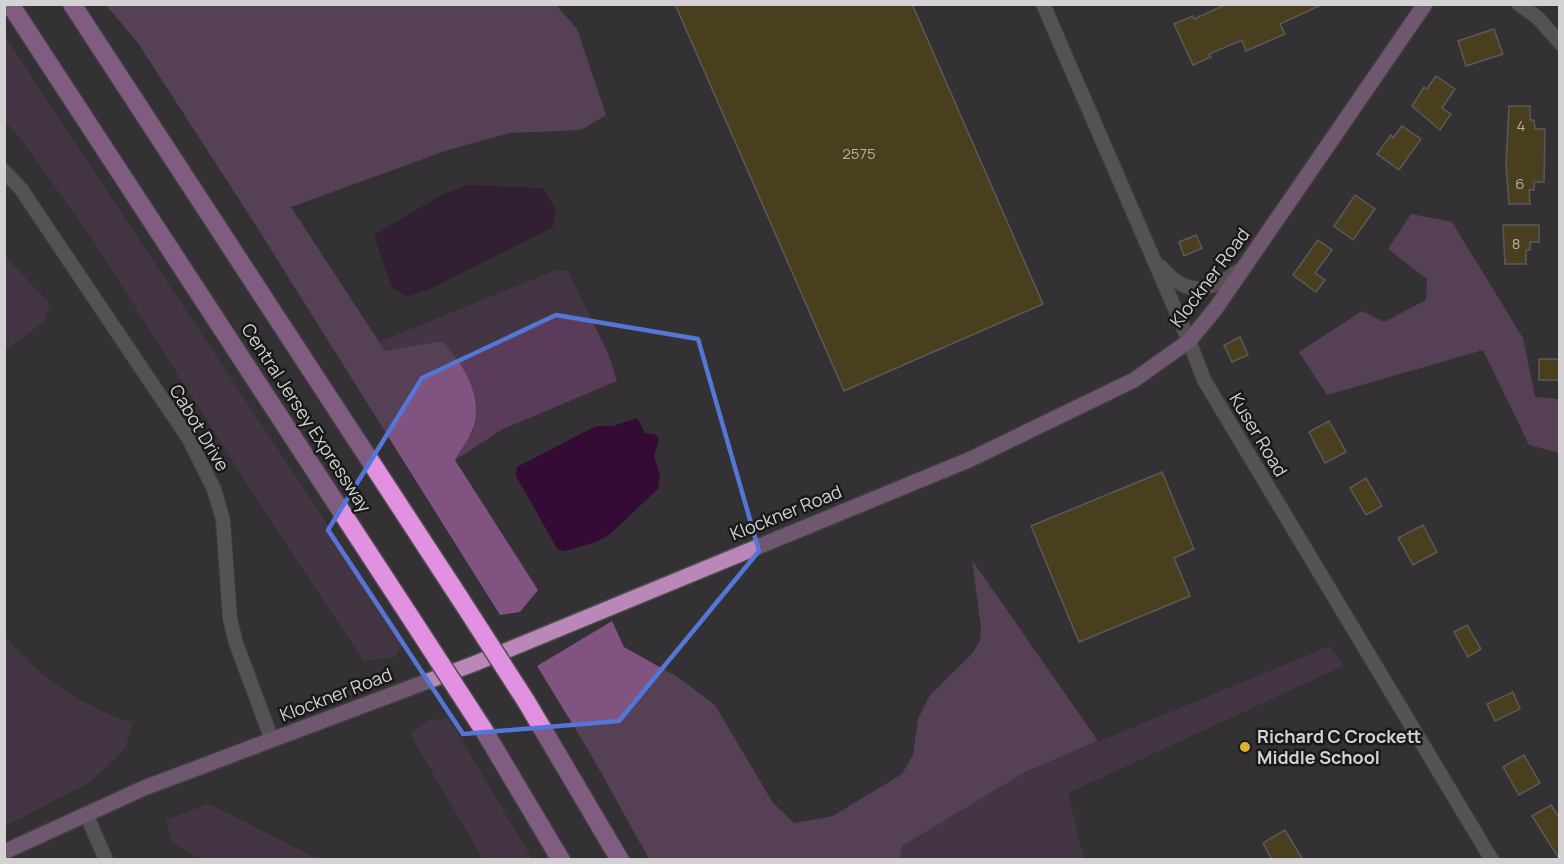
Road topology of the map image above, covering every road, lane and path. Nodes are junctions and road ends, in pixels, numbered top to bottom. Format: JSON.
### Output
{"nodes":[{"id":1,"x":10,"y":4,"type":"edge"},
{"id":2,"x":72,"y":4,"type":"edge"},
{"id":3,"x":1042,"y":4,"type":"edge"},
{"id":4,"x":1425,"y":4,"type":"edge"},
{"id":5,"x":1519,"y":4,"type":"edge"},
{"id":6,"x":1560,"y":43,"type":"edge"},
{"id":7,"x":4,"y":171,"type":"edge"},
{"id":8,"x":1151,"y":256,"type":"junction"},
{"id":9,"x":1244,"y":268,"type":"junction"},
{"id":10,"x":1189,"y":341,"type":"junction"},
{"id":11,"x":272,"y":740,"type":"junction"},
{"id":12,"x":87,"y":816,"type":"junction"},
{"id":13,"x":4,"y":852,"type":"edge"},
{"id":14,"x":106,"y":860,"type":"edge"},
{"id":15,"x":561,"y":860,"type":"edge"},
{"id":16,"x":620,"y":860,"type":"edge"},
{"id":17,"x":1492,"y":860,"type":"edge"}],
"edges":[{"from":1,"to":15,"type":"highway","name":"Central Jersey Expressway","bridge":true},
{"from":2,"to":16,"type":"highway","name":"Central Jersey Expressway","bridge":true},
{"from":3,"to":8,"type":"street","name":"Kuser Road"},
{"from":4,"to":9,"type":"main road","name":"Klockner Road"},
{"from":5,"to":6,"type":"street"},
{"from":7,"to":11,"type":"street","name":"Cabot Drive"},
{"from":8,"to":9,"type":"street"},
{"from":8,"to":10,"type":"street","name":"Kuser Road"},
{"from":9,"to":10,"type":"main road","name":"Klockner Road"},
{"from":10,"to":11,"type":"main road","name":"Klockner Road"},
{"from":10,"to":17,"type":"street","name":"Kuser Road"},
{"from":11,"to":12,"type":"main road","name":"Klockner Road"},
{"from":12,"to":13,"type":"main road","name":"Klockner Road"},
{"from":12,"to":14,"type":"street"}]}
